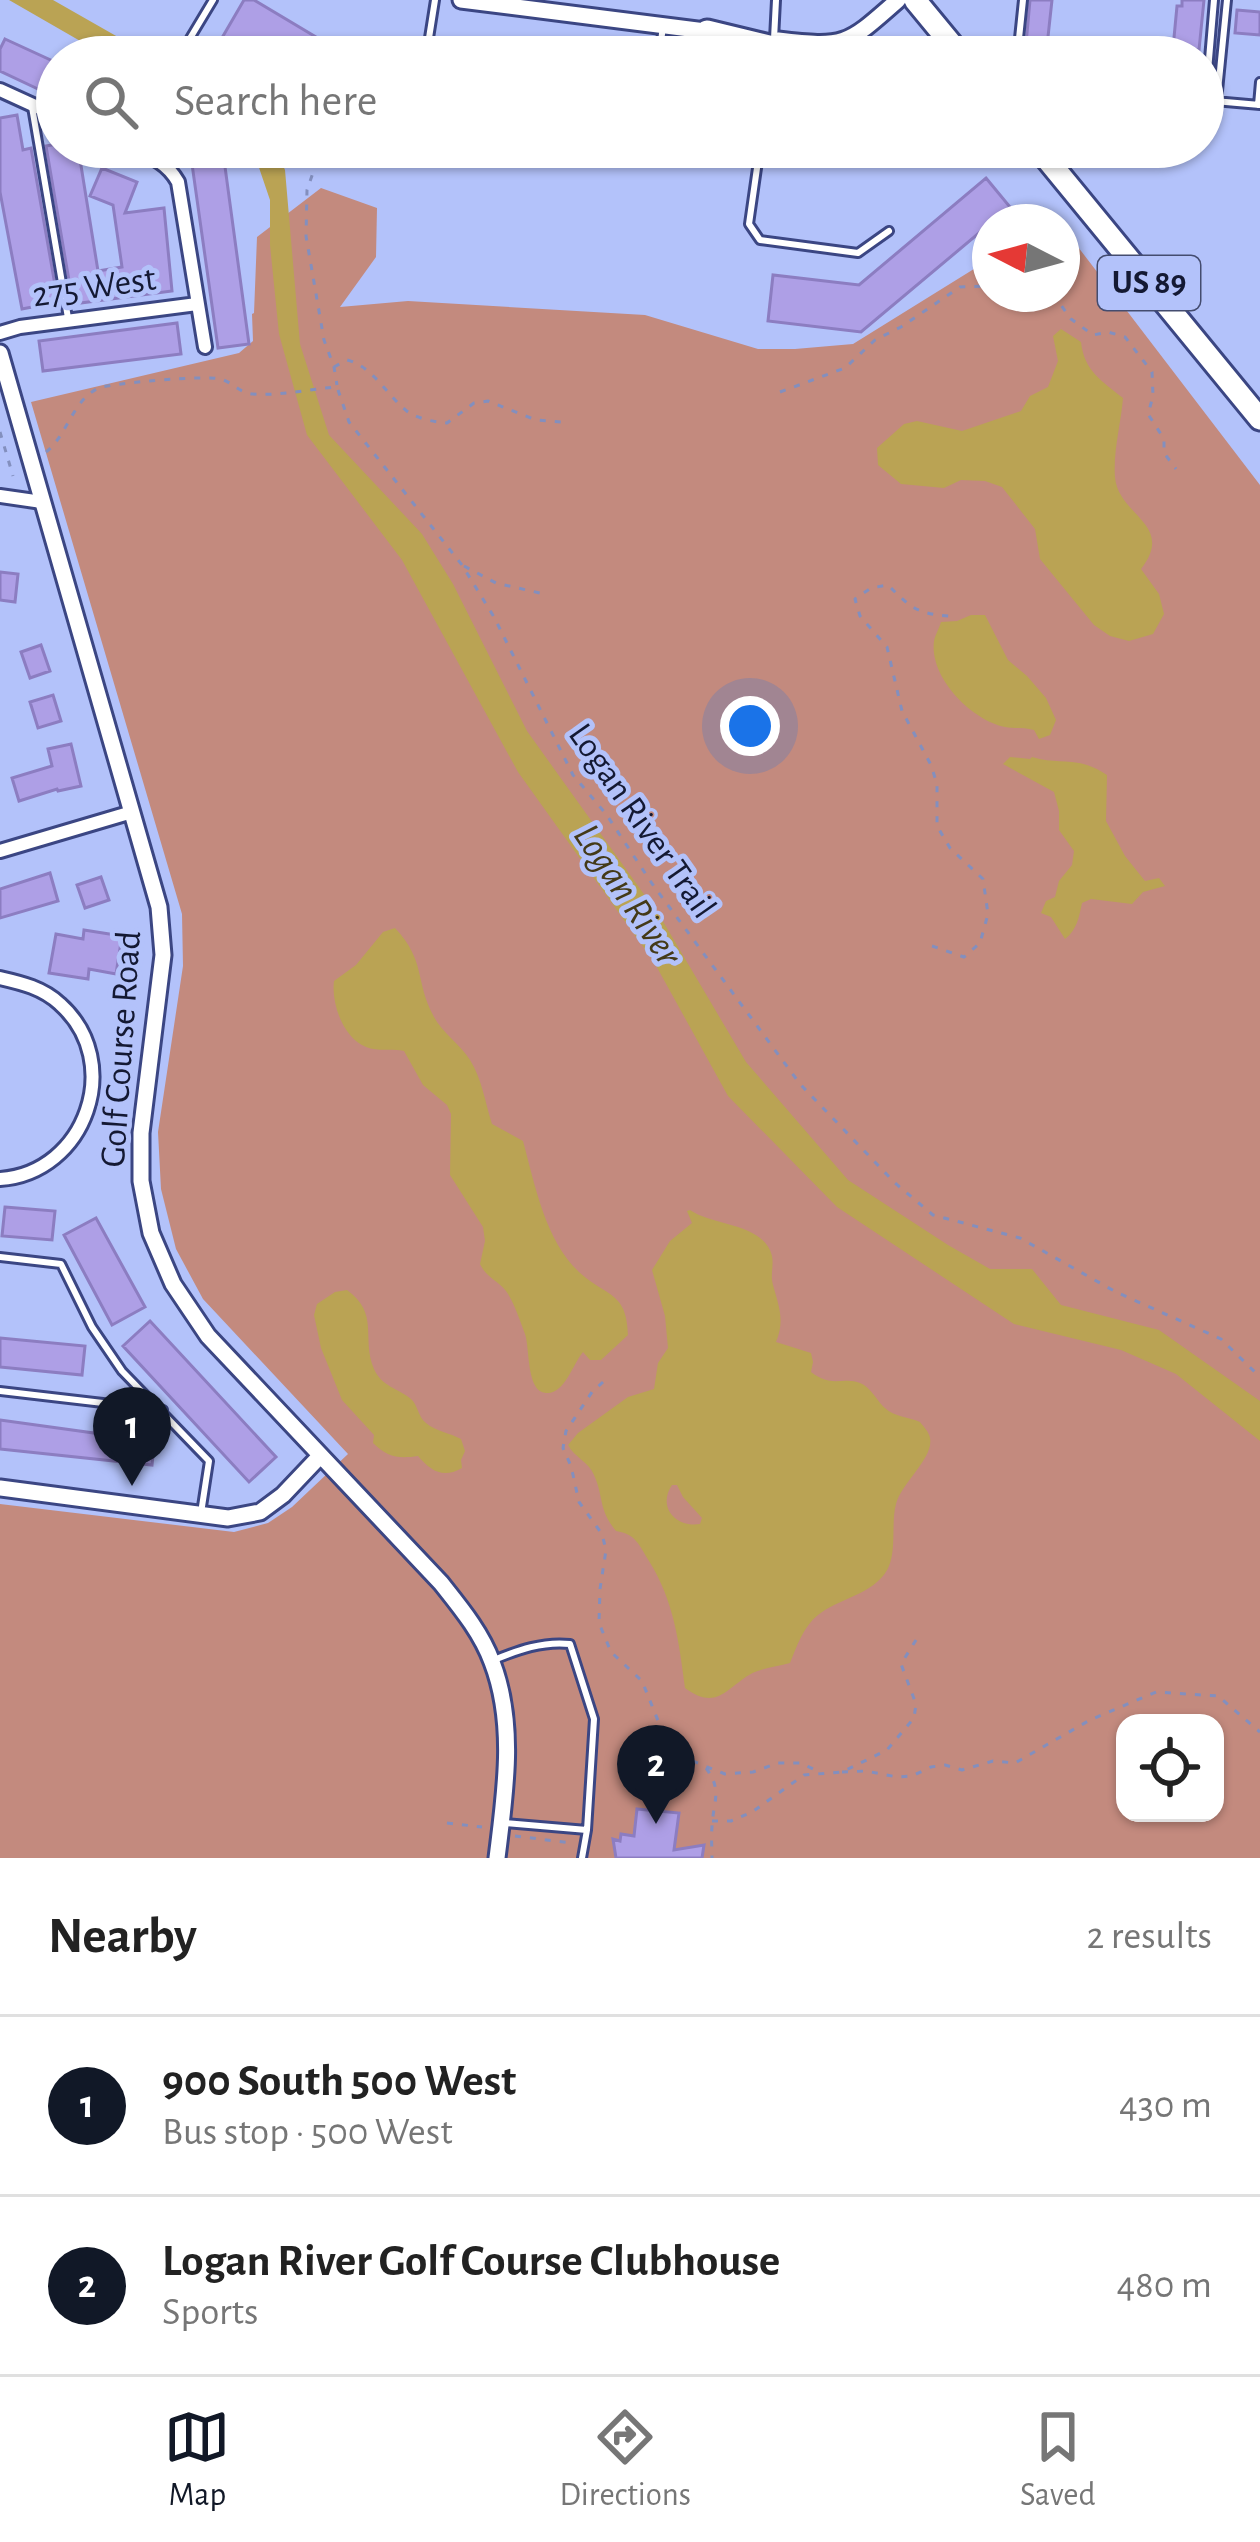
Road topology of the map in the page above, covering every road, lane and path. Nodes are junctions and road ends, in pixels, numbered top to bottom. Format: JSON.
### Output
{"nodes":[{"id":1,"x":213,"y":0,"type":"edge"},
{"id":2,"x":435,"y":0,"type":"edge"},
{"id":3,"x":461,"y":0,"type":"edge"},
{"id":4,"x":776,"y":0,"type":"edge"},
{"id":5,"x":898,"y":0,"type":"edge"},
{"id":6,"x":916,"y":0,"type":"edge"},
{"id":7,"x":1023,"y":0,"type":"edge"},
{"id":8,"x":1214,"y":0,"type":"edge"},
{"id":9,"x":1227,"y":0,"type":"edge"},
{"id":10,"x":663,"y":26,"type":"junction"},
{"id":11,"x":706,"y":32,"type":"junction"},
{"id":12,"x":191,"y":36,"type":"edge"},
{"id":13,"x":429,"y":36,"type":"edge"},
{"id":14,"x":662,"y":36,"type":"edge"},
{"id":15,"x":723,"y":36,"type":"edge"},
{"id":16,"x":745,"y":36,"type":"edge"},
{"id":17,"x":774,"y":36,"type":"edge"},
{"id":18,"x":853,"y":36,"type":"edge"},
{"id":19,"x":945,"y":36,"type":"edge"},
{"id":20,"x":1019,"y":36,"type":"edge"},
{"id":21,"x":1211,"y":36,"type":"edge"},
{"id":22,"x":1223,"y":36,"type":"edge"},
{"id":23,"x":1260,"y":82,"type":"edge"},
{"id":24,"x":0,"y":90,"type":"edge"},
{"id":25,"x":1224,"y":102,"type":"edge"},
{"id":26,"x":31,"y":105,"type":"junction"},
{"id":27,"x":1259,"y":105,"type":"edge"},
{"id":28,"x":36,"y":107,"type":"edge"},
{"id":29,"x":36,"y":134,"type":"edge"},
{"id":30,"x":42,"y":168,"type":"edge"},
{"id":31,"x":170,"y":168,"type":"edge"},
{"id":32,"x":315,"y":168,"type":"edge"},
{"id":33,"x":757,"y":168,"type":"edge"},
{"id":34,"x":1054,"y":168,"type":"edge"},
{"id":35,"x":889,"y":231,"type":"dead end"},
{"id":36,"x":972,"y":286,"type":"edge"},
{"id":37,"x":197,"y":304,"type":"junction"},
{"id":38,"x":1066,"y":312,"type":"edge"},
{"id":39,"x":69,"y":322,"type":"junction"},
{"id":40,"x":0,"y":333,"type":"edge"},
{"id":41,"x":206,"y":347,"type":"dead end"},
{"id":42,"x":1,"y":361,"type":"edge"},
{"id":43,"x":334,"y":367,"type":"junction"},
{"id":44,"x":337,"y":387,"type":"junction"},
{"id":45,"x":780,"y":392,"type":"dead end"},
{"id":46,"x":1260,"y":418,"type":"edge"},
{"id":47,"x":562,"y":422,"type":"dead end"},
{"id":48,"x":0,"y":432,"type":"edge"},
{"id":49,"x":45,"y":453,"type":"dead end"},
{"id":50,"x":1176,"y":469,"type":"dead end"},
{"id":51,"x":14,"y":476,"type":"dead end"},
{"id":52,"x":0,"y":496,"type":"edge"},
{"id":53,"x":42,"y":502,"type":"junction"},
{"id":54,"x":462,"y":565,"type":"junction"},
{"id":55,"x":540,"y":593,"type":"dead end"},
{"id":56,"x":950,"y":616,"type":"dead end"},
{"id":57,"x":132,"y":812,"type":"junction"},
{"id":58,"x":0,"y":851,"type":"edge"},
{"id":59,"x":932,"y":946,"type":"dead end"},
{"id":60,"x":0,"y":978,"type":"edge"},
{"id":61,"x":0,"y":1179,"type":"edge"},
{"id":62,"x":0,"y":1257,"type":"edge"},
{"id":63,"x":1260,"y":1378,"type":"edge"},
{"id":64,"x":603,"y":1382,"type":"dead end"},
{"id":65,"x":0,"y":1391,"type":"edge"},
{"id":66,"x":163,"y":1410,"type":"junction"},
{"id":67,"x":320,"y":1456,"type":"junction"},
{"id":68,"x":0,"y":1487,"type":"edge"},
{"id":69,"x":201,"y":1515,"type":"junction"},
{"id":70,"x":916,"y":1640,"type":"dead end"},
{"id":71,"x":492,"y":1661,"type":"junction"},
{"id":72,"x":1260,"y":1732,"type":"edge"},
{"id":73,"x":704,"y":1766,"type":"junction"},
{"id":74,"x":819,"y":1772,"type":"junction"},
{"id":75,"x":842,"y":1772,"type":"junction"},
{"id":76,"x":712,"y":1821,"type":"junction"},
{"id":77,"x":502,"y":1823,"type":"junction"},
{"id":78,"x":587,"y":1830,"type":"junction"},
{"id":79,"x":497,"y":1858,"type":"edge"},
{"id":80,"x":582,"y":1858,"type":"edge"},
{"id":81,"x":712,"y":1858,"type":"edge"}],
"edges":[{"from":1,"to":12,"type":"lane"},
{"from":2,"to":13,"type":"lane"},
{"from":3,"to":10,"type":"street"},
{"from":4,"to":17,"type":"lane"},
{"from":5,"to":18,"type":"street"},
{"from":6,"to":19,"type":"highway"},
{"from":7,"to":20,"type":"lane"},
{"from":8,"to":21,"type":"lane"},
{"from":9,"to":22,"type":"lane"},
{"from":10,"to":11,"type":"street"},
{"from":10,"to":14,"type":"lane"},
{"from":11,"to":15,"type":"highway"},
{"from":11,"to":16,"type":"street"},
{"from":23,"to":27,"type":"lane"},
{"from":24,"to":26,"type":"street"},
{"from":25,"to":27,"type":"lane"},
{"from":26,"to":28,"type":"street"},
{"from":26,"to":29,"type":"lane"},
{"from":30,"to":39,"type":"lane"},
{"from":31,"to":37,"type":"street"},
{"from":32,"to":43,"type":"path","name":"Logan River Trail"},
{"from":33,"to":35,"type":"lane"},
{"from":34,"to":46,"type":"highway","number":"US 89"},
{"from":36,"to":45,"type":"path"},
{"from":37,"to":39,"type":"street","name":"275 West"},
{"from":37,"to":41,"type":"street"},
{"from":38,"to":50,"type":"path"},
{"from":39,"to":40,"type":"street","name":"275 West"},
{"from":42,"to":53,"type":"street","name":"Golf Course Road"},
{"from":43,"to":44,"type":"path","name":"Logan River Trail"},
{"from":43,"to":47,"type":"path"},
{"from":44,"to":49,"type":"path"},
{"from":44,"to":54,"type":"path","name":"Logan River Trail"},
{"from":48,"to":51,"type":"path"},
{"from":52,"to":53,"type":"street"},
{"from":53,"to":57,"type":"street","name":"Golf Course Road"},
{"from":54,"to":55,"type":"path"},
{"from":54,"to":63,"type":"path","name":"Logan River Trail"},
{"from":56,"to":59,"type":"path"},
{"from":57,"to":58,"type":"street"},
{"from":57,"to":67,"type":"street","name":"Golf Course Road"},
{"from":60,"to":61,"type":"street"},
{"from":62,"to":66,"type":"lane"},
{"from":64,"to":73,"type":"path"},
{"from":65,"to":66,"type":"lane"},
{"from":66,"to":69,"type":"lane"},
{"from":67,"to":69,"type":"street"},
{"from":67,"to":71,"type":"street","name":"Golf Course Road"},
{"from":68,"to":69,"type":"street"},
{"from":70,"to":75,"type":"path"},
{"from":71,"to":77,"type":"street","name":"Golf Course Road"},
{"from":71,"to":78,"type":"lane"},
{"from":72,"to":75,"type":"path"},
{"from":73,"to":74,"type":"path"},
{"from":73,"to":76,"type":"path"},
{"from":74,"to":75,"type":"path"},
{"from":74,"to":76,"type":"path"},
{"from":76,"to":81,"type":"path"},
{"from":77,"to":78,"type":"lane"},
{"from":77,"to":79,"type":"street","name":"Golf Course Road"},
{"from":78,"to":80,"type":"lane"}]}
